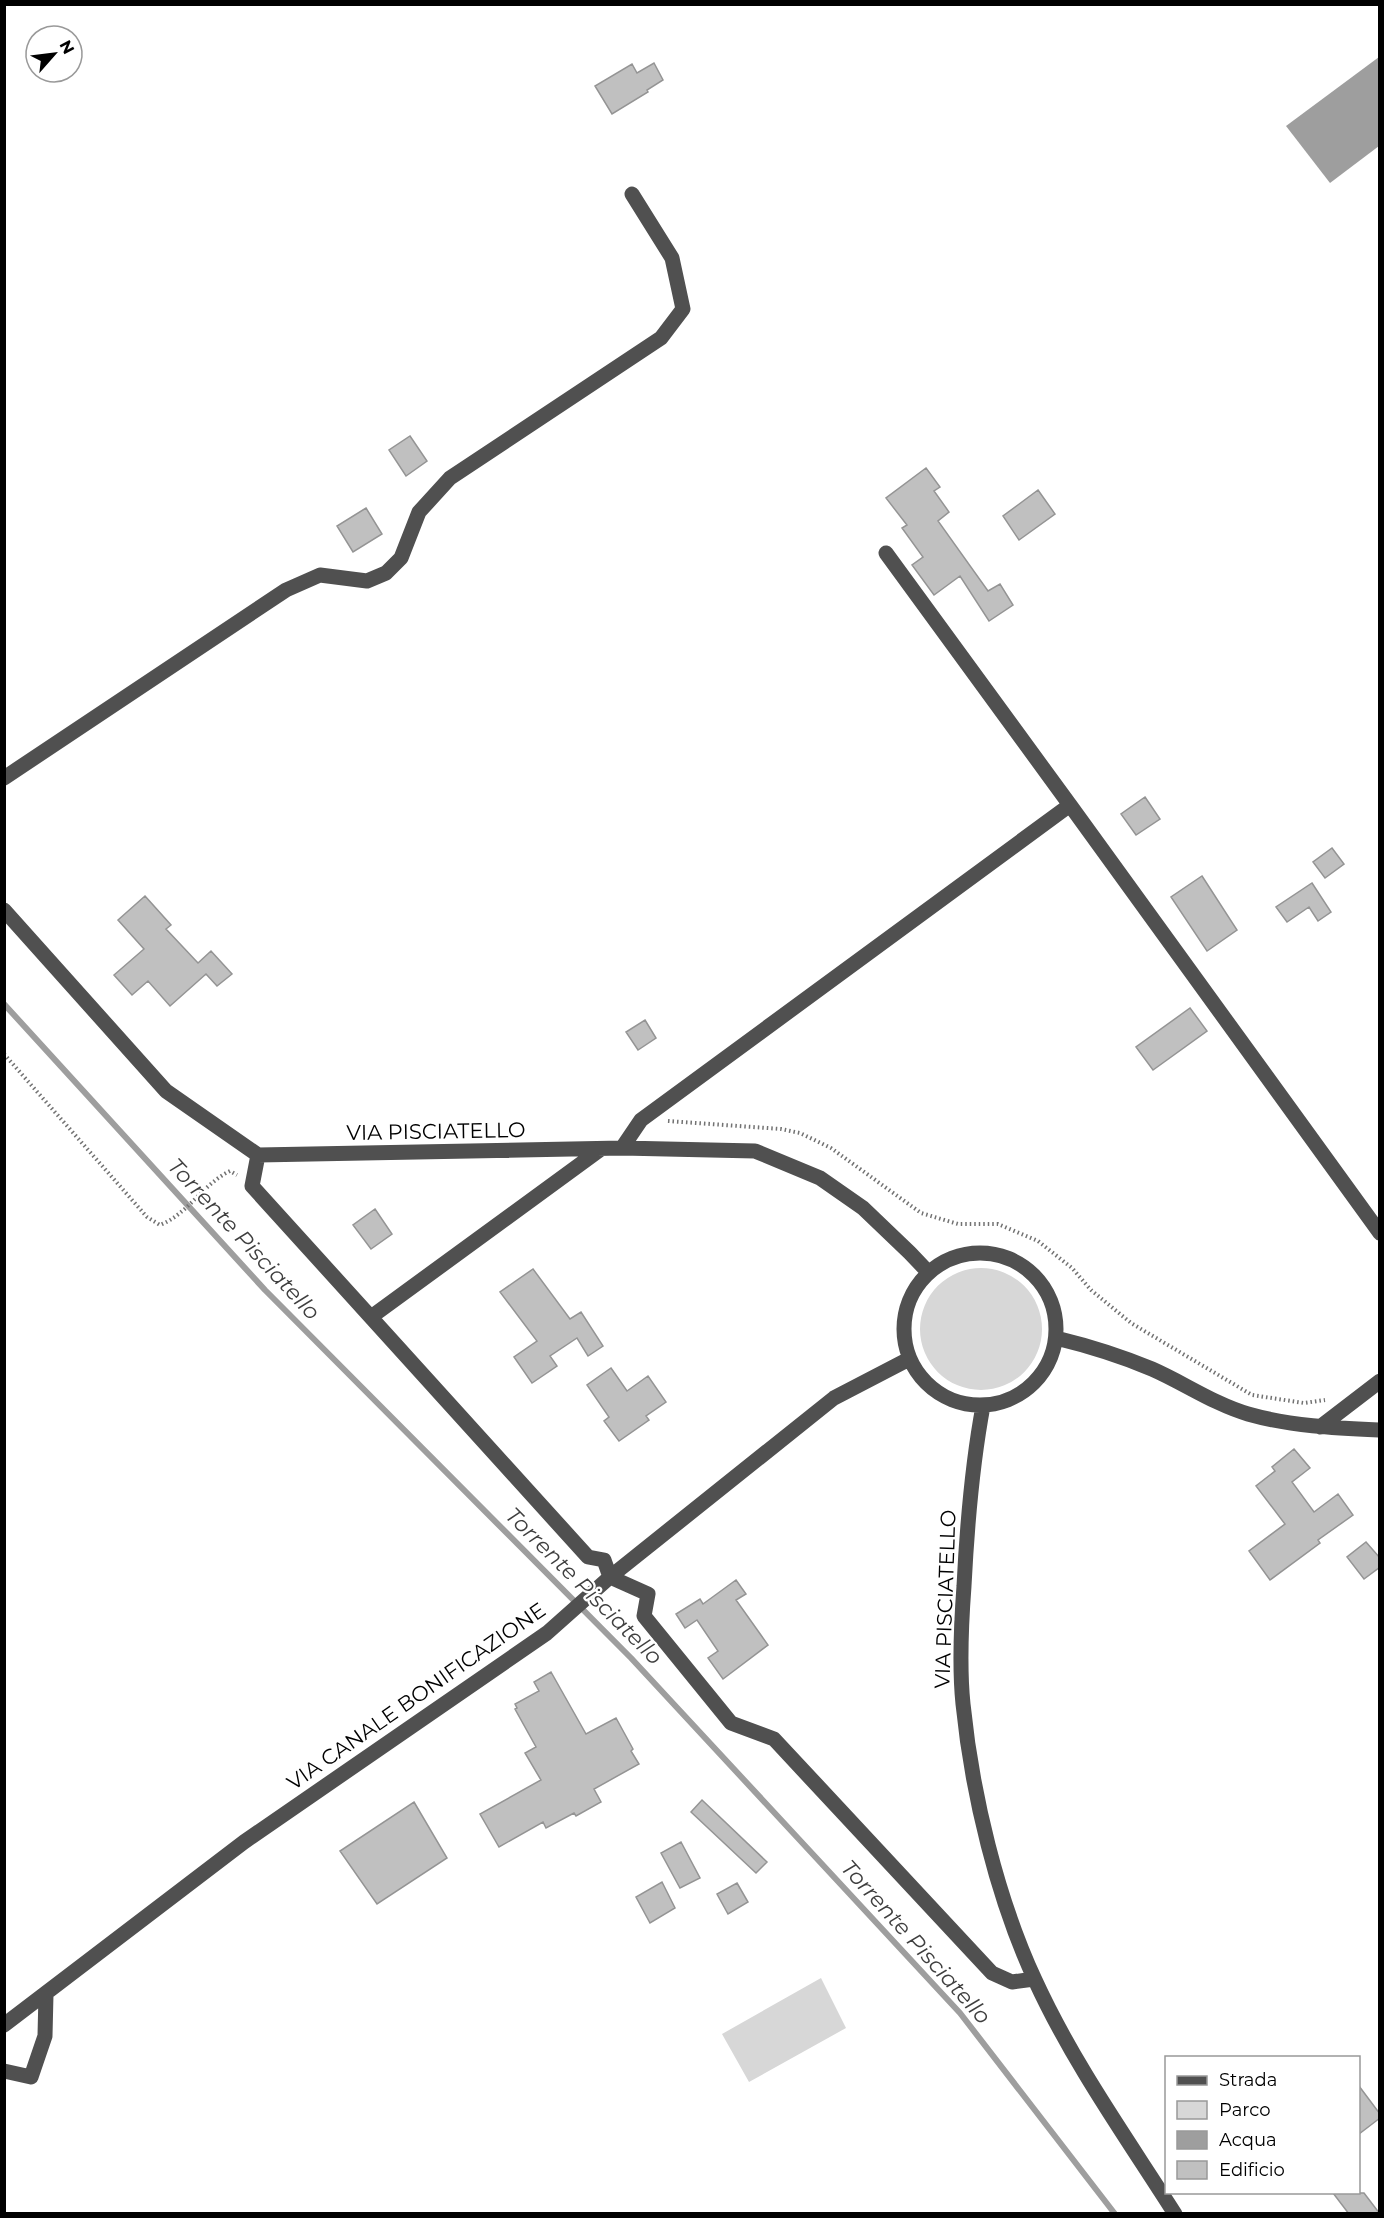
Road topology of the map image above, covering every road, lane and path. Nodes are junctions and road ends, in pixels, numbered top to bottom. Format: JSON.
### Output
{"nodes":[{"id":1,"x":632,"y":194,"type":"dead end"},
{"id":2,"x":886,"y":553,"type":"dead end"},
{"id":3,"x":4,"y":778,"type":"edge"},
{"id":4,"x":1070,"y":805,"type":"junction"},
{"id":5,"x":4,"y":910,"type":"edge"},
{"id":6,"x":4,"y":1054,"type":"edge"},
{"id":7,"x":665,"y":1120,"type":"dead end"},
{"id":8,"x":622,"y":1148,"type":"junction"},
{"id":9,"x":601,"y":1149,"type":"junction"},
{"id":10,"x":258,"y":1155,"type":"junction"},
{"id":11,"x":252,"y":1186,"type":"junction"},
{"id":12,"x":1380,"y":1233,"type":"edge"},
{"id":13,"x":928,"y":1272,"type":"junction"},
{"id":14,"x":371,"y":1317,"type":"junction"},
{"id":15,"x":1056,"y":1338,"type":"junction"},
{"id":16,"x":909,"y":1359,"type":"junction"},
{"id":17,"x":1380,"y":1381,"type":"edge"},
{"id":18,"x":1330,"y":1398,"type":"dead end"},
{"id":19,"x":983,"y":1406,"type":"junction"},
{"id":20,"x":1320,"y":1427,"type":"junction"},
{"id":21,"x":1380,"y":1431,"type":"edge"},
{"id":22,"x":610,"y":1576,"type":"junction"},
{"id":23,"x":1034,"y":1979,"type":"junction"},
{"id":24,"x":46,"y":1994,"type":"junction"},
{"id":25,"x":4,"y":2025,"type":"edge"},
{"id":26,"x":4,"y":2071,"type":"edge"},
{"id":27,"x":1175,"y":2214,"type":"edge"}],
"edges":[{"from":1,"to":3,"type":"street"},
{"from":2,"to":4,"type":"street"},
{"from":4,"to":8,"type":"street"},
{"from":4,"to":12,"type":"street"},
{"from":5,"to":10,"type":"street"},
{"from":6,"to":11,"type":"path"},
{"from":7,"to":18,"type":"path"},
{"from":8,"to":9,"type":"street","name":"VIA PISCIATELLO"},
{"from":8,"to":13,"type":"street","name":"VIA PISCIATELLO"},
{"from":9,"to":10,"type":"street","name":"VIA PISCIATELLO"},
{"from":9,"to":14,"type":"street"},
{"from":10,"to":11,"type":"street"},
{"from":11,"to":14,"type":"street"},
{"from":13,"to":15,"type":"street"},
{"from":13,"to":16,"type":"street"},
{"from":14,"to":22,"type":"street"},
{"from":15,"to":19,"type":"street"},
{"from":15,"to":20,"type":"street"},
{"from":16,"to":19,"type":"street"},
{"from":16,"to":22,"type":"street","name":"VIA CANALE BONIFICAZIONE"},
{"from":17,"to":20,"type":"street"},
{"from":19,"to":23,"type":"street","name":"VIA PISCIATELLO"},
{"from":20,"to":21,"type":"street"},
{"from":22,"to":23,"type":"street"},
{"from":22,"to":24,"type":"street","name":"VIA CANALE BONIFICAZIONE"},
{"from":23,"to":27,"type":"street","name":"VIA PISCIATELLO"},
{"from":24,"to":25,"type":"street","name":"VIA CANALE BONIFICAZIONE"},
{"from":24,"to":26,"type":"street"}]}
